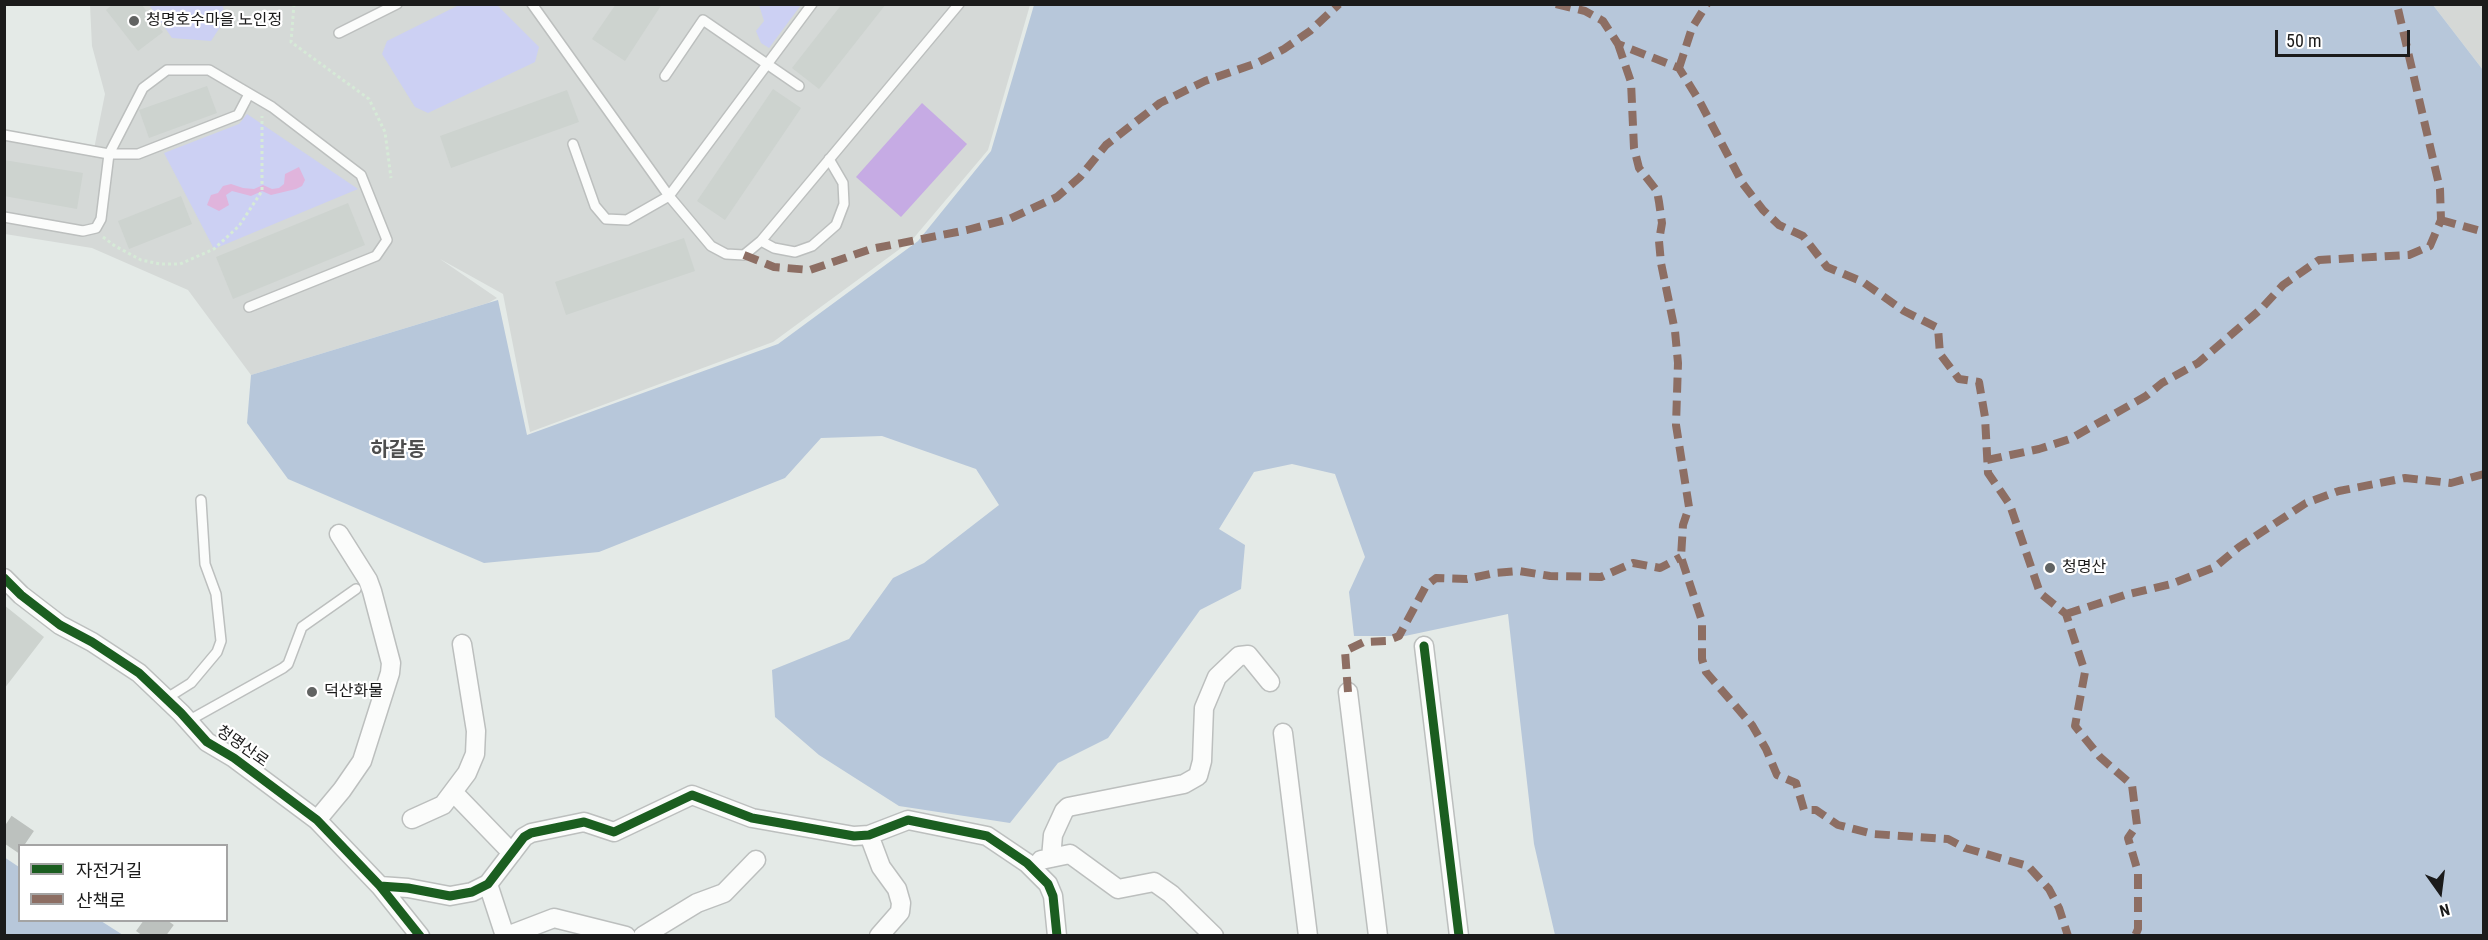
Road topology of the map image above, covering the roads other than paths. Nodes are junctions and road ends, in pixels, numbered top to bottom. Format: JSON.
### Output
{"nodes":[{"id":1,"x":397,"y":4,"type":"edge"},
{"id":2,"x":532,"y":4,"type":"edge"},
{"id":3,"x":812,"y":4,"type":"edge"},
{"id":4,"x":959,"y":4,"type":"edge"},
{"id":5,"x":339,"y":33,"type":"dead end"},
{"id":6,"x":768,"y":64,"type":"junction"},
{"id":7,"x":665,"y":76,"type":"dead end"},
{"id":8,"x":799,"y":86,"type":"dead end"},
{"id":9,"x":249,"y":94,"type":"junction"},
{"id":10,"x":4,"y":135,"type":"edge"},
{"id":11,"x":573,"y":144,"type":"dead end"},
{"id":12,"x":109,"y":154,"type":"junction"},
{"id":13,"x":829,"y":159,"type":"junction"},
{"id":14,"x":669,"y":196,"type":"junction"},
{"id":15,"x":4,"y":217,"type":"edge"},
{"id":16,"x":761,"y":241,"type":"junction"},
{"id":17,"x":249,"y":307,"type":"dead end"},
{"id":18,"x":201,"y":500,"type":"dead end"},
{"id":19,"x":339,"y":534,"type":"dead end"},
{"id":20,"x":4,"y":578,"type":"edge"},
{"id":21,"x":356,"y":589,"type":"dead end"},
{"id":22,"x":462,"y":644,"type":"dead end"},
{"id":23,"x":1424,"y":646,"type":"dead end"},
{"id":24,"x":1270,"y":682,"type":"dead end"},
{"id":25,"x":1348,"y":692,"type":"dead end"},
{"id":26,"x":167,"y":698,"type":"junction"},
{"id":27,"x":188,"y":721,"type":"junction"},
{"id":28,"x":1283,"y":733,"type":"dead end"},
{"id":29,"x":454,"y":793,"type":"junction"},
{"id":30,"x":412,"y":819,"type":"dead end"},
{"id":31,"x":317,"y":820,"type":"junction"},
{"id":32,"x":870,"y":835,"type":"junction"},
{"id":33,"x":512,"y":853,"type":"junction"},
{"id":34,"x":1051,"y":858,"type":"junction"},
{"id":35,"x":756,"y":860,"type":"dead end"},
{"id":36,"x":1027,"y":863,"type":"junction"},
{"id":37,"x":488,"y":884,"type":"junction"},
{"id":38,"x":380,"y":886,"type":"junction"},
{"id":39,"x":420,"y":936,"type":"edge"},
{"id":40,"x":506,"y":936,"type":"edge"},
{"id":41,"x":626,"y":936,"type":"edge"},
{"id":42,"x":643,"y":936,"type":"edge"},
{"id":43,"x":879,"y":936,"type":"edge"},
{"id":44,"x":1057,"y":936,"type":"edge"},
{"id":45,"x":1214,"y":936,"type":"edge"},
{"id":46,"x":1308,"y":936,"type":"edge"},
{"id":47,"x":1378,"y":936,"type":"edge"},
{"id":48,"x":1460,"y":936,"type":"edge"}],
"edges":[{"from":1,"to":5,"type":"lane"},
{"from":2,"to":14,"type":"lane"},
{"from":3,"to":6,"type":"lane"},
{"from":4,"to":13,"type":"lane"},
{"from":6,"to":7,"type":"lane"},
{"from":6,"to":8,"type":"lane"},
{"from":6,"to":14,"type":"lane"},
{"from":9,"to":12,"type":"lane"},
{"from":9,"to":12,"type":"lane"},
{"from":9,"to":17,"type":"lane"},
{"from":10,"to":12,"type":"lane"},
{"from":11,"to":14,"type":"lane"},
{"from":12,"to":15,"type":"lane"},
{"from":13,"to":16,"type":"lane"},
{"from":13,"to":16,"type":"lane"},
{"from":14,"to":16,"type":"lane"},
{"from":18,"to":26,"type":"lane"},
{"from":19,"to":31,"type":"street"},
{"from":20,"to":26,"type":"street","name":"청명산로"},
{"from":21,"to":27,"type":"lane"},
{"from":22,"to":29,"type":"street"},
{"from":23,"to":48,"type":"street"},
{"from":24,"to":34,"type":"street"},
{"from":25,"to":47,"type":"street"},
{"from":26,"to":27,"type":"street","name":"청명산로"},
{"from":27,"to":31,"type":"street","name":"청명산로"},
{"from":28,"to":46,"type":"street"},
{"from":29,"to":30,"type":"street"},
{"from":29,"to":33,"type":"street"},
{"from":31,"to":38,"type":"street","name":"청명산로"},
{"from":32,"to":33,"type":"street"},
{"from":32,"to":36,"type":"street"},
{"from":32,"to":43,"type":"street"},
{"from":33,"to":37,"type":"street"},
{"from":34,"to":36,"type":"street"},
{"from":34,"to":45,"type":"street"},
{"from":35,"to":42,"type":"street"},
{"from":36,"to":44,"type":"street"},
{"from":37,"to":38,"type":"street"},
{"from":37,"to":40,"type":"street"},
{"from":38,"to":39,"type":"street","name":"청명산로"},
{"from":40,"to":41,"type":"street"}]}
